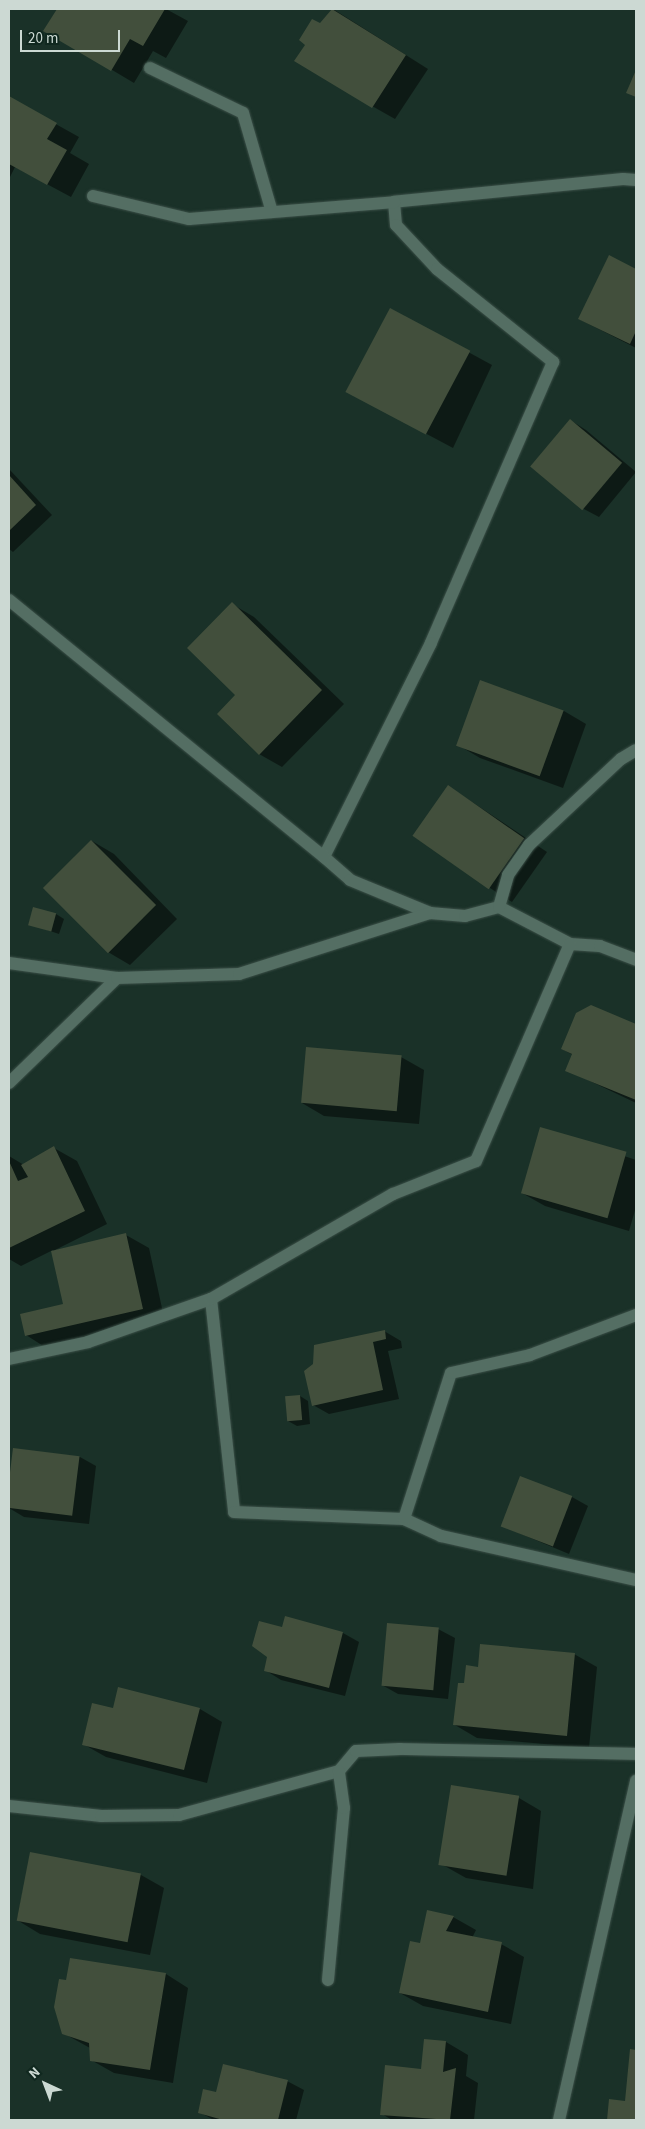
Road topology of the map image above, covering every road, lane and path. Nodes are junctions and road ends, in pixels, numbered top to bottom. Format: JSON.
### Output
{"nodes":[{"id":1,"x":150,"y":68,"type":"dead end"},
{"id":2,"x":636,"y":180,"type":"edge"},
{"id":3,"x":93,"y":196,"type":"dead end"},
{"id":4,"x":394,"y":202,"type":"junction"},
{"id":5,"x":272,"y":212,"type":"junction"},
{"id":6,"x":9,"y":600,"type":"edge"},
{"id":7,"x":636,"y":750,"type":"edge"},
{"id":8,"x":324,"y":857,"type":"junction"},
{"id":9,"x":499,"y":907,"type":"junction"},
{"id":10,"x":430,"y":913,"type":"junction"},
{"id":11,"x":570,"y":944,"type":"junction"},
{"id":12,"x":636,"y":960,"type":"edge"},
{"id":13,"x":9,"y":963,"type":"edge"},
{"id":14,"x":117,"y":978,"type":"junction"},
{"id":15,"x":9,"y":1083,"type":"edge"},
{"id":16,"x":211,"y":1299,"type":"junction"},
{"id":17,"x":636,"y":1315,"type":"edge"},
{"id":18,"x":9,"y":1359,"type":"edge"},
{"id":19,"x":404,"y":1519,"type":"junction"},
{"id":20,"x":636,"y":1580,"type":"edge"},
{"id":21,"x":636,"y":1754,"type":"edge"},
{"id":22,"x":339,"y":1771,"type":"junction"},
{"id":23,"x":636,"y":1781,"type":"edge"},
{"id":24,"x":9,"y":1806,"type":"edge"},
{"id":25,"x":328,"y":1980,"type":"dead end"},
{"id":26,"x":559,"y":2120,"type":"edge"}],
"edges":[{"from":1,"to":5,"type":"street"},
{"from":2,"to":4,"type":"street"},
{"from":3,"to":5,"type":"street"},
{"from":4,"to":5,"type":"street"},
{"from":4,"to":8,"type":"street"},
{"from":6,"to":8,"type":"street"},
{"from":7,"to":9,"type":"street"},
{"from":8,"to":10,"type":"street"},
{"from":9,"to":10,"type":"street"},
{"from":9,"to":11,"type":"street"},
{"from":10,"to":14,"type":"street"},
{"from":11,"to":12,"type":"street"},
{"from":11,"to":16,"type":"street"},
{"from":13,"to":14,"type":"street"},
{"from":14,"to":15,"type":"street"},
{"from":16,"to":18,"type":"street"},
{"from":16,"to":19,"type":"street"},
{"from":17,"to":19,"type":"street"},
{"from":19,"to":20,"type":"street"},
{"from":21,"to":22,"type":"street"},
{"from":22,"to":24,"type":"street"},
{"from":22,"to":25,"type":"street"},
{"from":23,"to":26,"type":"street"}]}
